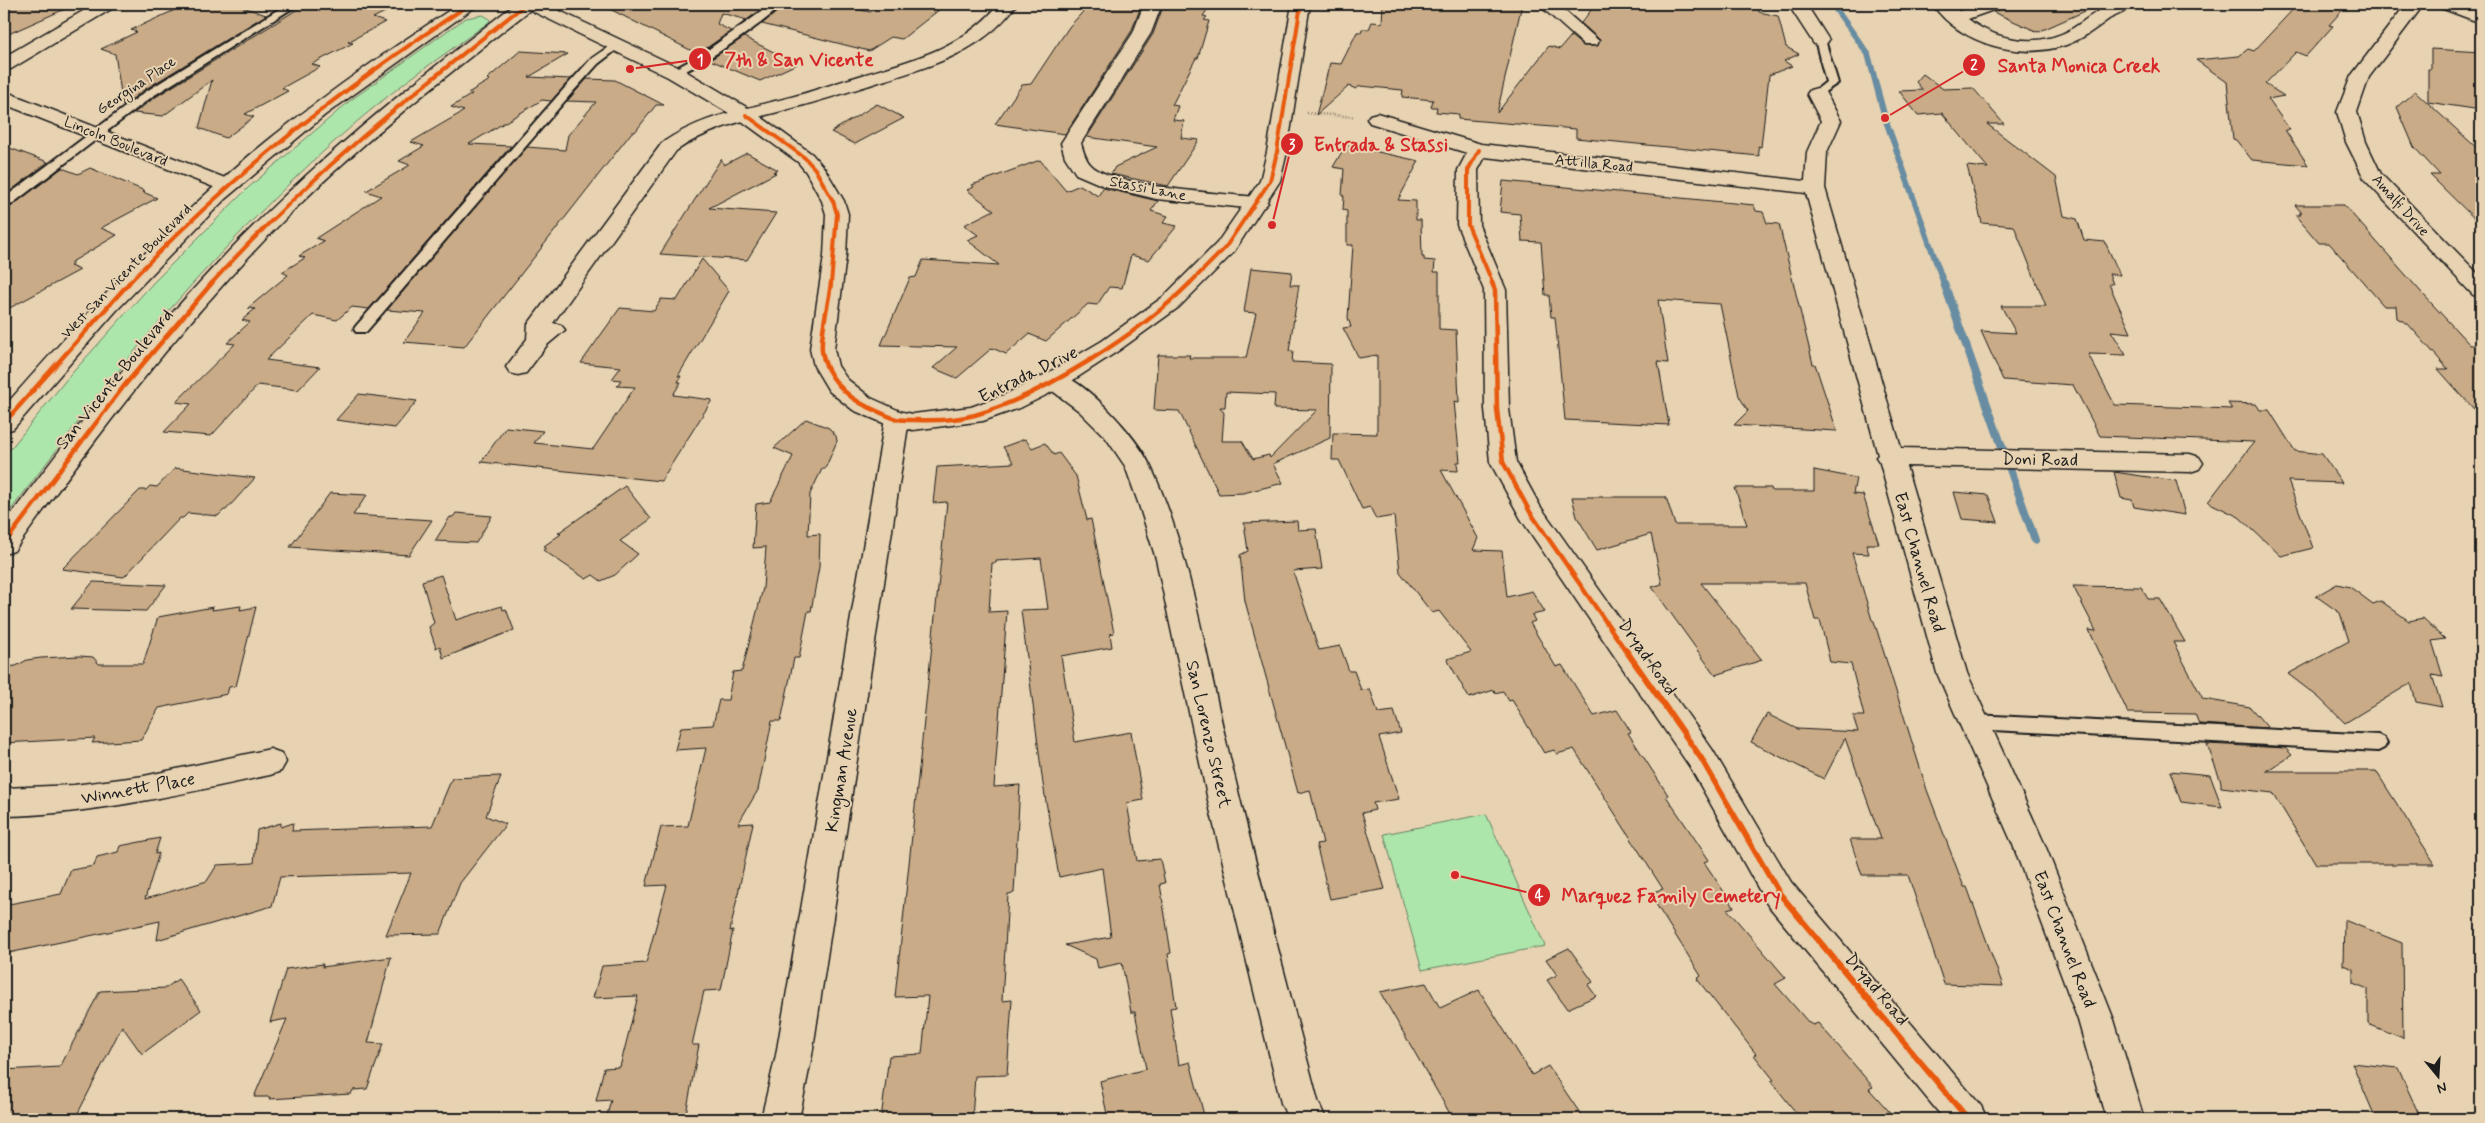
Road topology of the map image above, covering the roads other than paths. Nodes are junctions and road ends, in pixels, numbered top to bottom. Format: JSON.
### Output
{"nodes":[{"id":1,"x":107,"y":4,"type":"edge"},
{"id":2,"x":294,"y":4,"type":"edge"},
{"id":3,"x":470,"y":4,"type":"edge"},
{"id":4,"x":526,"y":4,"type":"edge"},
{"id":5,"x":532,"y":4,"type":"edge"},
{"id":6,"x":778,"y":4,"type":"edge"},
{"id":7,"x":1008,"y":4,"type":"edge"},
{"id":8,"x":1153,"y":4,"type":"edge"},
{"id":9,"x":1301,"y":4,"type":"edge"},
{"id":10,"x":1547,"y":4,"type":"edge"},
{"id":11,"x":1797,"y":4,"type":"edge"},
{"id":12,"x":1941,"y":4,"type":"edge"},
{"id":13,"x":1993,"y":4,"type":"edge"},
{"id":14,"x":2126,"y":4,"type":"edge"},
{"id":15,"x":2415,"y":4,"type":"edge"},
{"id":16,"x":2447,"y":4,"type":"edge"},
{"id":17,"x":1956,"y":18,"type":"junction"},
{"id":18,"x":2481,"y":18,"type":"edge"},
{"id":19,"x":1820,"y":40,"type":"joint"},
{"id":20,"x":1590,"y":41,"type":"dead end"},
{"id":21,"x":616,"y":45,"type":"junction"},
{"id":22,"x":4,"y":65,"type":"edge"},
{"id":23,"x":676,"y":73,"type":"junction"},
{"id":24,"x":1817,"y":94,"type":"joint"},
{"id":25,"x":4,"y":97,"type":"edge"},
{"id":26,"x":746,"y":115,"type":"junction"},
{"id":27,"x":1377,"y":119,"type":"dead end"},
{"id":28,"x":94,"y":132,"type":"junction"},
{"id":29,"x":1479,"y":150,"type":"junction"},
{"id":30,"x":228,"y":186,"type":"junction"},
{"id":31,"x":1815,"y":188,"type":"junction"},
{"id":32,"x":4,"y":204,"type":"edge"},
{"id":33,"x":1257,"y":204,"type":"junction"},
{"id":34,"x":2481,"y":290,"type":"edge"},
{"id":35,"x":361,"y":329,"type":"dead end"},
{"id":36,"x":518,"y":367,"type":"dead end"},
{"id":37,"x":1055,"y":380,"type":"junction"},
{"id":38,"x":897,"y":419,"type":"junction"},
{"id":39,"x":4,"y":423,"type":"edge"},
{"id":40,"x":1890,"y":457,"type":"junction"},
{"id":41,"x":2190,"y":463,"type":"dead end"},
{"id":42,"x":4,"y":544,"type":"edge"},
{"id":43,"x":1974,"y":722,"type":"junction"},
{"id":44,"x":2378,"y":742,"type":"dead end"},
{"id":45,"x":270,"y":762,"type":"dead end"},
{"id":46,"x":4,"y":802,"type":"edge"},
{"id":47,"x":780,"y":1119,"type":"edge"},
{"id":48,"x":1307,"y":1119,"type":"edge"},
{"id":49,"x":1968,"y":1119,"type":"edge"},
{"id":50,"x":2125,"y":1119,"type":"edge"}],
"edges":[{"from":1,"to":22,"type":"street"},
{"from":2,"to":28,"type":"lane","name":"Georgina Place"},
{"from":3,"to":30,"type":"street","name":"West San Vicente Boulevard"},
{"from":4,"to":42,"type":"street","name":"San Vicente Boulevard"},
{"from":5,"to":21,"type":"street","name":"Entrada Drive"},
{"from":6,"to":23,"type":"lane"},
{"from":7,"to":26,"type":"street"},
{"from":8,"to":33,"type":"street","name":"Stassi Lane"},
{"from":9,"to":33,"type":"street","name":"Entrada Drive"},
{"from":10,"to":20,"type":"street"},
{"from":11,"to":19,"type":"street","name":"East Channel Road"},
{"from":12,"to":17,"type":"street"},
{"from":13,"to":17,"type":"street"},
{"from":14,"to":17,"type":"street"},
{"from":15,"to":34,"type":"street","name":"Amalfi Drive"},
{"from":16,"to":18,"type":"street"},
{"from":19,"to":24,"type":"lane","name":"East Channel Road"},
{"from":21,"to":23,"type":"street","name":"Entrada Drive"},
{"from":21,"to":35,"type":"lane"},
{"from":23,"to":26,"type":"street","name":"Entrada Drive"},
{"from":24,"to":31,"type":"street","name":"East Channel Road"},
{"from":25,"to":28,"type":"street","name":"Lincoln Boulevard"},
{"from":26,"to":36,"type":"street"},
{"from":26,"to":38,"type":"street","name":"Entrada Drive"},
{"from":27,"to":29,"type":"street","name":"Attilla Road"},
{"from":28,"to":30,"type":"street","name":"Lincoln Boulevard"},
{"from":28,"to":32,"type":"lane","name":"Georgina Place"},
{"from":29,"to":31,"type":"street","name":"Attilla Road"},
{"from":29,"to":49,"type":"street","name":"Dryad Road"},
{"from":30,"to":39,"type":"street","name":"West San Vicente Boulevard"},
{"from":31,"to":40,"type":"street","name":"East Channel Road"},
{"from":33,"to":37,"type":"street","name":"Entrada Drive"},
{"from":37,"to":38,"type":"street","name":"Entrada Drive"},
{"from":37,"to":48,"type":"street","name":"San Lorenzo Street"},
{"from":38,"to":47,"type":"street","name":"Kingman Avenue"},
{"from":40,"to":41,"type":"street","name":"Doni Road"},
{"from":40,"to":43,"type":"street","name":"East Channel Road"},
{"from":43,"to":44,"type":"lane"},
{"from":43,"to":50,"type":"street","name":"East Channel Road"},
{"from":45,"to":46,"type":"street","name":"Winnett Place"}]}
